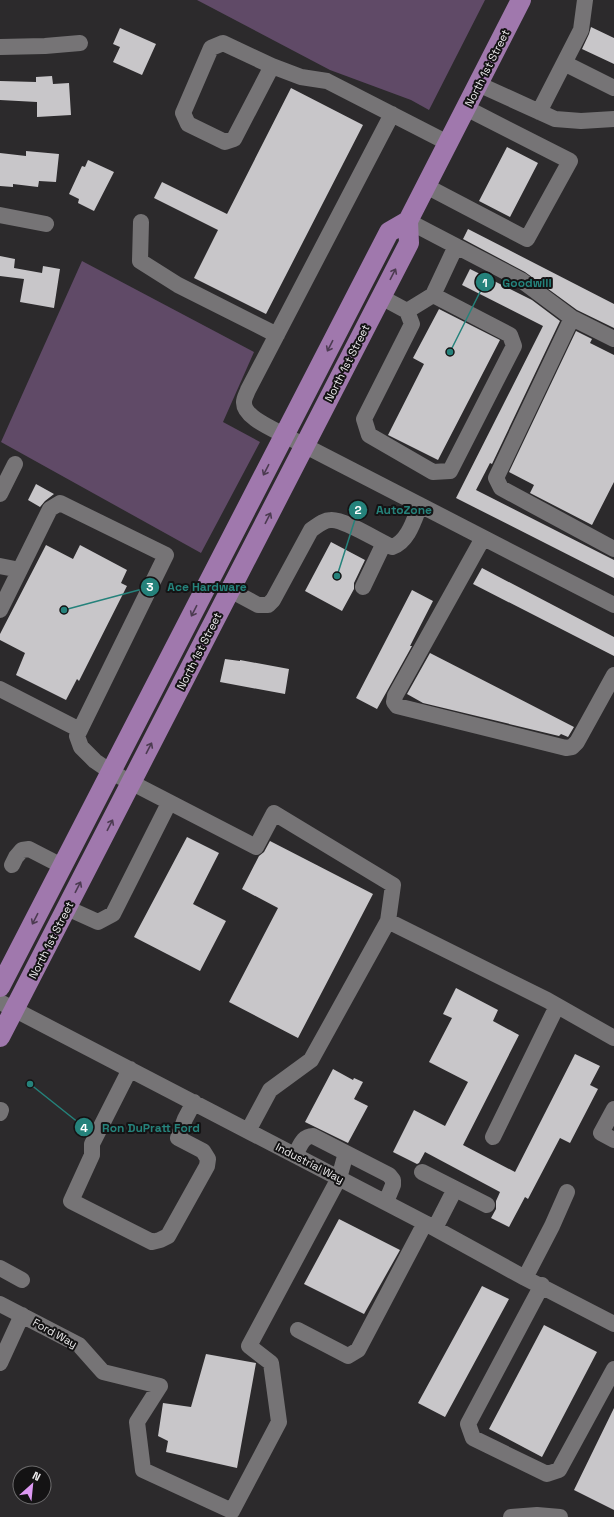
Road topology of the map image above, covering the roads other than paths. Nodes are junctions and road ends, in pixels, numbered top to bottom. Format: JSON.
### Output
{"nodes":[{"id":1,"x":521,"y":0,"type":"edge"},
{"id":2,"x":585,"y":0,"type":"edge"},
{"id":3,"x":80,"y":43,"type":"dead end"},
{"id":4,"x":0,"y":47,"type":"edge"},
{"id":5,"x":564,"y":63,"type":"junction"},
{"id":6,"x":272,"y":66,"type":"junction"},
{"id":7,"x":478,"y":84,"type":"junction"},
{"id":8,"x":614,"y":88,"type":"edge"},
{"id":9,"x":466,"y":108,"type":"junction"},
{"id":10,"x":539,"y":112,"type":"junction"},
{"id":11,"x":392,"y":114,"type":"junction"},
{"id":12,"x":614,"y":119,"type":"edge"},
{"id":13,"x":448,"y":143,"type":"junction"},
{"id":14,"x":426,"y":186,"type":"junction"},
{"id":15,"x":0,"y":215,"type":"edge"},
{"id":16,"x":408,"y":221,"type":"junction"},
{"id":17,"x":141,"y":222,"type":"dead end"},
{"id":18,"x":46,"y":224,"type":"dead end"},
{"id":19,"x":456,"y":246,"type":"junction"},
{"id":20,"x":433,"y":295,"type":"junction"},
{"id":21,"x":381,"y":297,"type":"junction"},
{"id":22,"x":407,"y":311,"type":"junction"},
{"id":23,"x":572,"y":318,"type":"junction"},
{"id":24,"x":277,"y":335,"type":"junction"},
{"id":25,"x":614,"y":340,"type":"edge"},
{"id":26,"x":284,"y":435,"type":"junction"},
{"id":27,"x":305,"y":446,"type":"junction"},
{"id":28,"x":15,"y":464,"type":"dead end"},
{"id":29,"x":0,"y":494,"type":"edge"},
{"id":30,"x":420,"y":506,"type":"junction"},
{"id":31,"x":484,"y":538,"type":"junction"},
{"id":32,"x":384,"y":543,"type":"junction"},
{"id":33,"x":614,"y":549,"type":"edge"},
{"id":34,"x":0,"y":566,"type":"edge"},
{"id":35,"x":20,"y":570,"type":"junction"},
{"id":36,"x":363,"y":586,"type":"dead end"},
{"id":37,"x":230,"y":590,"type":"junction"},
{"id":38,"x":614,"y":605,"type":"edge"},
{"id":39,"x":0,"y":610,"type":"edge"},
{"id":40,"x":614,"y":674,"type":"edge"},
{"id":41,"x":0,"y":689,"type":"edge"},
{"id":42,"x":80,"y":730,"type":"junction"},
{"id":43,"x":111,"y":772,"type":"junction"},
{"id":44,"x":132,"y":783,"type":"junction"},
{"id":45,"x":169,"y":803,"type":"junction"},
{"id":46,"x":12,"y":865,"type":"dead end"},
{"id":47,"x":62,"y":866,"type":"junction"},
{"id":48,"x":67,"y":908,"type":"junction"},
{"id":49,"x":388,"y":920,"type":"junction"},
{"id":50,"x":5,"y":1001,"type":"edge"},
{"id":51,"x":557,"y":1006,"type":"junction"},
{"id":52,"x":0,"y":1037,"type":"edge"},
{"id":53,"x":614,"y":1038,"type":"edge"},
{"id":54,"x":130,"y":1069,"type":"junction"},
{"id":55,"x":194,"y":1102,"type":"junction"},
{"id":56,"x":614,"y":1109,"type":"edge"},
{"id":57,"x":248,"y":1131,"type":"junction"},
{"id":58,"x":493,"y":1137,"type":"dead end"},
{"id":59,"x":614,"y":1140,"type":"edge"},
{"id":60,"x":346,"y":1153,"type":"junction"},
{"id":61,"x":295,"y":1155,"type":"junction"},
{"id":62,"x":422,"y":1172,"type":"dead end"},
{"id":63,"x":339,"y":1178,"type":"junction"},
{"id":64,"x":455,"y":1189,"type":"junction"},
{"id":65,"x":567,"y":1192,"type":"dead end"},
{"id":66,"x":386,"y":1202,"type":"junction"},
{"id":67,"x":487,"y":1205,"type":"dead end"},
{"id":68,"x":430,"y":1226,"type":"junction"},
{"id":69,"x":0,"y":1268,"type":"edge"},
{"id":70,"x":525,"y":1278,"type":"junction"},
{"id":71,"x":22,"y":1280,"type":"dead end"},
{"id":72,"x":542,"y":1286,"type":"junction"},
{"id":73,"x":0,"y":1304,"type":"edge"},
{"id":74,"x":22,"y":1315,"type":"junction"},
{"id":75,"x":614,"y":1324,"type":"edge"},
{"id":76,"x":298,"y":1330,"type":"dead end"},
{"id":77,"x":0,"y":1363,"type":"edge"},
{"id":78,"x":614,"y":1369,"type":"edge"},
{"id":79,"x":511,"y":1517,"type":"edge"},
{"id":80,"x":560,"y":1517,"type":"edge"}],
"edges":[{"from":1,"to":7,"type":"main road","name":"North 1st Street"},
{"from":2,"to":5,"type":"street"},
{"from":3,"to":4,"type":"street"},
{"from":5,"to":8,"type":"street"},
{"from":5,"to":10,"type":"street"},
{"from":6,"to":6,"type":"street"},
{"from":6,"to":11,"type":"street"},
{"from":7,"to":9,"type":"main road","name":"North 1st Street"},
{"from":7,"to":10,"type":"street"},
{"from":9,"to":13,"type":"main road","name":"North 1st Street"},
{"from":9,"to":14,"type":"street"},
{"from":10,"to":12,"type":"street"},
{"from":11,"to":13,"type":"street"},
{"from":11,"to":24,"type":"street"},
{"from":13,"to":14,"type":"main road","name":"North 1st Street"},
{"from":14,"to":16,"type":"main road","name":"North 1st Street"},
{"from":15,"to":18,"type":"street"},
{"from":16,"to":19,"type":"street"},
{"from":21,"to":16,"type":"main road","name":"North 1st Street","one_way":true},
{"from":16,"to":26,"type":"main road","name":"North 1st Street","one_way":true},
{"from":17,"to":24,"type":"street"},
{"from":19,"to":20,"type":"street"},
{"from":19,"to":23,"type":"street"},
{"from":20,"to":22,"type":"street"},
{"from":20,"to":22,"type":"street"},
{"from":21,"to":22,"type":"street"},
{"from":21,"to":27,"type":"main road","name":"North 1st Street"},
{"from":23,"to":25,"type":"street"},
{"from":23,"to":33,"type":"street"},
{"from":24,"to":26,"type":"street"},
{"from":26,"to":27,"type":"street"},
{"from":26,"to":43,"type":"main road","name":"North 1st Street","one_way":true},
{"from":27,"to":30,"type":"street"},
{"from":37,"to":27,"type":"main road","name":"North 1st Street","one_way":true},
{"from":28,"to":29,"type":"street"},
{"from":30,"to":31,"type":"street"},
{"from":30,"to":32,"type":"street"},
{"from":31,"to":38,"type":"street"},
{"from":31,"to":40,"type":"street"},
{"from":32,"to":36,"type":"street"},
{"from":32,"to":37,"type":"street"},
{"from":34,"to":35,"type":"street"},
{"from":35,"to":39,"type":"street"},
{"from":35,"to":42,"type":"street"},
{"from":44,"to":37,"type":"main road","name":"North 1st Street","one_way":true},
{"from":41,"to":42,"type":"street"},
{"from":42,"to":43,"type":"street"},
{"from":43,"to":44,"type":"street"},
{"from":43,"to":47,"type":"main road","name":"North 1st Street"},
{"from":44,"to":45,"type":"street"},
{"from":48,"to":44,"type":"main road","name":"North 1st Street","one_way":true},
{"from":45,"to":48,"type":"street"},
{"from":45,"to":49,"type":"street"},
{"from":46,"to":47,"type":"street"},
{"from":47,"to":50,"type":"main road","name":"North 1st Street","one_way":true},
{"from":48,"to":50,"type":"main road","name":"North 1st Street"},
{"from":49,"to":51,"type":"street"},
{"from":49,"to":57,"type":"street"},
{"from":50,"to":52,"type":"main road","name":"North 1st Street"},
{"from":50,"to":54,"type":"street","name":"Industrial Way"},
{"from":51,"to":53,"type":"street"},
{"from":51,"to":58,"type":"street"},
{"from":54,"to":55,"type":"street","name":"Industrial Way"},
{"from":54,"to":55,"type":"street"},
{"from":55,"to":57,"type":"street","name":"Industrial Way"},
{"from":56,"to":59,"type":"street"},
{"from":57,"to":61,"type":"street","name":"Industrial Way"},
{"from":60,"to":61,"type":"street"},
{"from":60,"to":63,"type":"street"},
{"from":60,"to":66,"type":"street"},
{"from":61,"to":63,"type":"street","name":"Industrial Way"},
{"from":62,"to":64,"type":"street"},
{"from":63,"to":66,"type":"street","name":"Industrial Way"},
{"from":63,"to":74,"type":"street","name":"Ford Way"},
{"from":64,"to":67,"type":"street"},
{"from":64,"to":68,"type":"street"},
{"from":65,"to":70,"type":"street"},
{"from":66,"to":68,"type":"street","name":"Industrial Way"},
{"from":68,"to":70,"type":"street","name":"Industrial Way"},
{"from":68,"to":76,"type":"street"},
{"from":69,"to":71,"type":"street"},
{"from":70,"to":72,"type":"street","name":"Industrial Way"},
{"from":72,"to":75,"type":"street","name":"Industrial Way"},
{"from":72,"to":78,"type":"street"},
{"from":73,"to":74,"type":"street","name":"Ford Way"},
{"from":74,"to":77,"type":"street"},
{"from":79,"to":80,"type":"street"}]}
